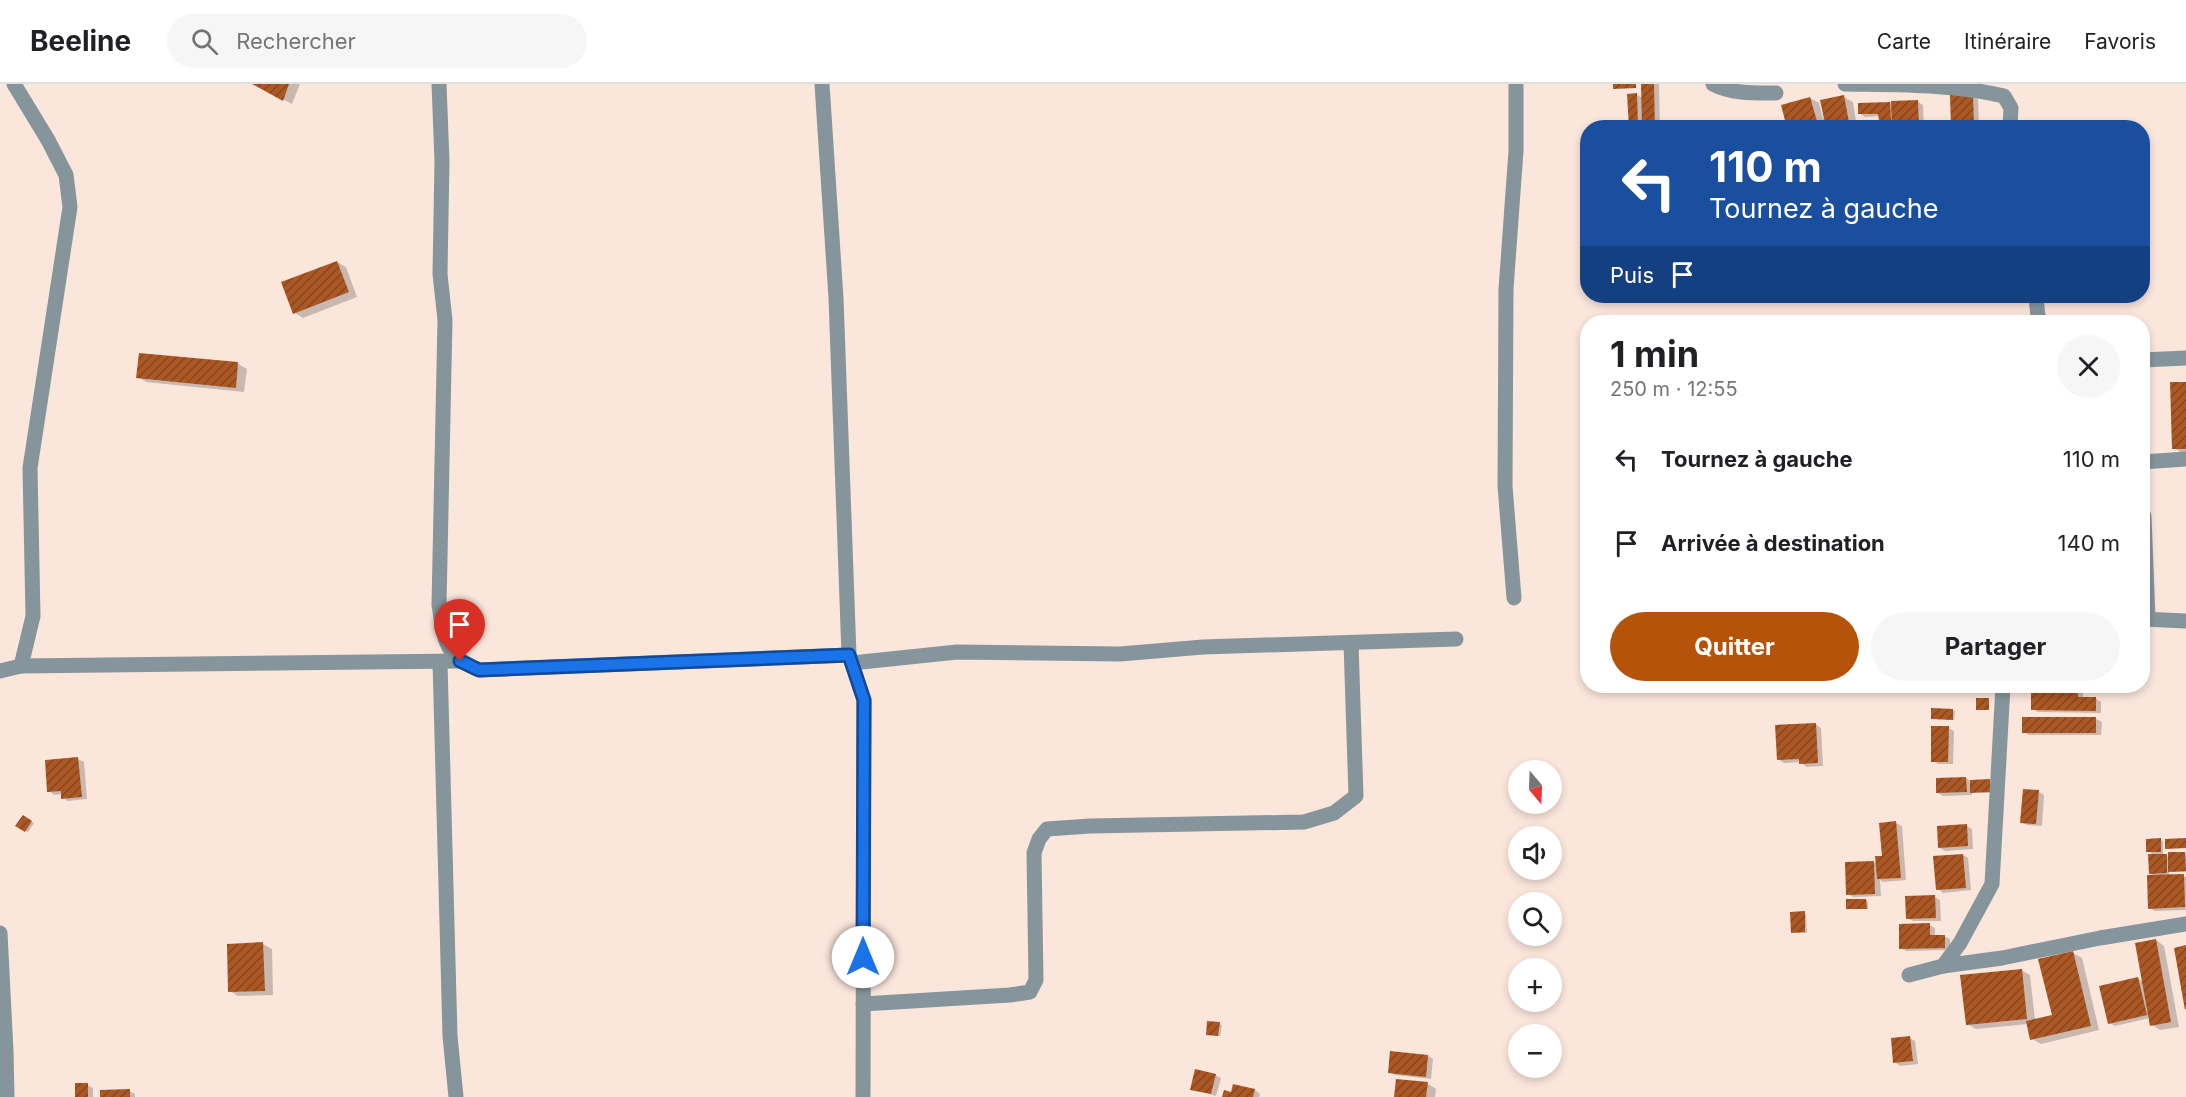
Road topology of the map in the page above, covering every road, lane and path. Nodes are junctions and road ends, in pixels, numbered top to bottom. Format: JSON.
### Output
{"nodes":[{"id":1,"x":14,"y":84,"type":"edge"},
{"id":2,"x":439,"y":84,"type":"edge"},
{"id":3,"x":822,"y":84,"type":"edge"},
{"id":4,"x":1516,"y":84,"type":"edge"},
{"id":5,"x":1713,"y":84,"type":"edge"},
{"id":6,"x":1845,"y":84,"type":"edge"},
{"id":7,"x":1776,"y":93,"type":"dead end"},
{"id":8,"x":2010,"y":120,"type":"edge"},
{"id":9,"x":2186,"y":358,"type":"edge"},
{"id":10,"x":2150,"y":360,"type":"edge"},
{"id":11,"x":2186,"y":459,"type":"edge"},
{"id":12,"x":2150,"y":461,"type":"edge"},
{"id":13,"x":1514,"y":598,"type":"dead end"},
{"id":14,"x":2150,"y":619,"type":"edge"},
{"id":15,"x":2186,"y":621,"type":"edge"},
{"id":16,"x":1456,"y":639,"type":"dead end"},
{"id":17,"x":1351,"y":643,"type":"junction"},
{"id":18,"x":851,"y":659,"type":"junction"},
{"id":19,"x":460,"y":661,"type":"junction"},
{"id":20,"x":440,"y":662,"type":"junction"},
{"id":21,"x":21,"y":666,"type":"junction"},
{"id":22,"x":0,"y":671,"type":"edge"},
{"id":23,"x":2003,"y":693,"type":"edge"},
{"id":24,"x":2186,"y":924,"type":"edge"},
{"id":25,"x":0,"y":933,"type":"edge"},
{"id":26,"x":1943,"y":966,"type":"junction"},
{"id":27,"x":1909,"y":975,"type":"dead end"},
{"id":28,"x":862,"y":1004,"type":"junction"},
{"id":29,"x":7,"y":1097,"type":"edge"},
{"id":30,"x":456,"y":1097,"type":"edge"},
{"id":31,"x":863,"y":1097,"type":"edge"}],
"edges":[{"from":1,"to":21,"type":"street"},
{"from":2,"to":19,"type":"street"},
{"from":3,"to":18,"type":"street"},
{"from":4,"to":13,"type":"street"},
{"from":5,"to":7,"type":"street"},
{"from":6,"to":8,"type":"street"},
{"from":9,"to":10,"type":"street"},
{"from":11,"to":12,"type":"street"},
{"from":14,"to":15,"type":"street"},
{"from":16,"to":17,"type":"street"},
{"from":17,"to":18,"type":"street"},
{"from":17,"to":28,"type":"street"},
{"from":18,"to":19,"type":"street"},
{"from":18,"to":28,"type":"street"},
{"from":19,"to":20,"type":"street"},
{"from":20,"to":21,"type":"street"},
{"from":20,"to":30,"type":"street"},
{"from":21,"to":22,"type":"street"},
{"from":23,"to":26,"type":"street"},
{"from":24,"to":26,"type":"street"},
{"from":25,"to":29,"type":"street"},
{"from":26,"to":27,"type":"street"},
{"from":28,"to":31,"type":"street"}]}
